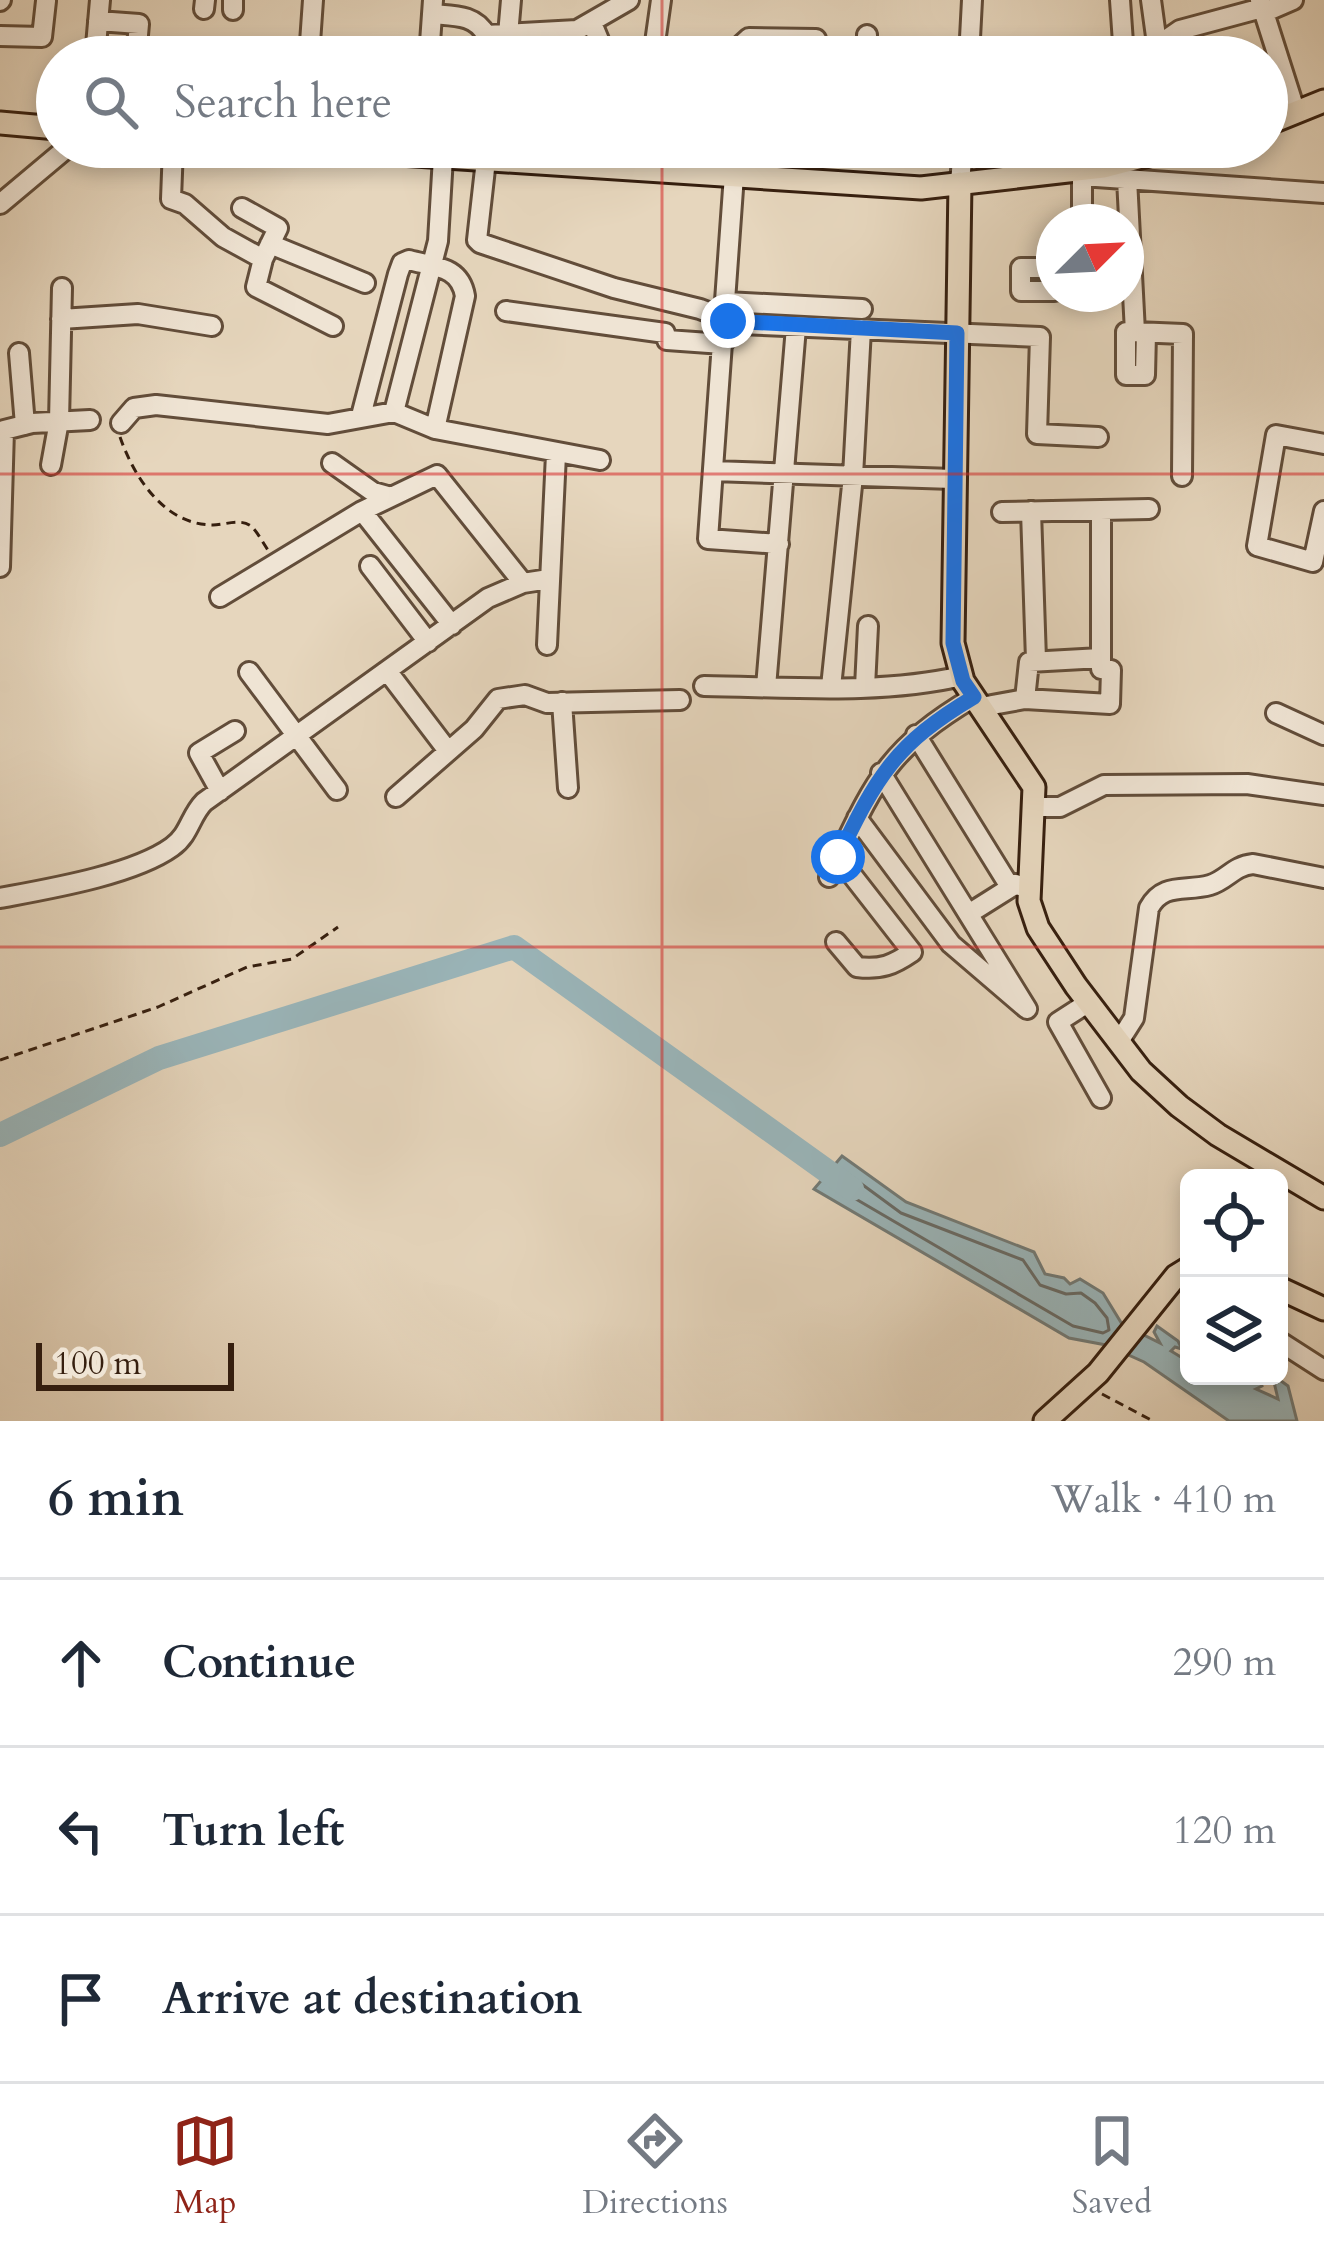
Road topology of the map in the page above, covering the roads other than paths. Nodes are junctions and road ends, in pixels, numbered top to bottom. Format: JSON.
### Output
{"nodes":[{"id":1,"x":32,"y":0,"type":"edge"},
{"id":2,"x":100,"y":0,"type":"edge"},
{"id":3,"x":313,"y":0,"type":"edge"},
{"id":4,"x":474,"y":0,"type":"edge"},
{"id":5,"x":511,"y":0,"type":"edge"},
{"id":6,"x":629,"y":0,"type":"edge"},
{"id":7,"x":661,"y":0,"type":"edge"},
{"id":8,"x":972,"y":0,"type":"edge"},
{"id":9,"x":1120,"y":0,"type":"edge"},
{"id":10,"x":1151,"y":0,"type":"edge"},
{"id":11,"x":1293,"y":0,"type":"edge"},
{"id":12,"x":47,"y":1,"type":"edge"},
{"id":13,"x":432,"y":7,"type":"edge"},
{"id":14,"x":1262,"y":7,"type":"edge"},
{"id":15,"x":98,"y":21,"type":"junction"},
{"id":16,"x":592,"y":23,"type":"junction"},
{"id":17,"x":479,"y":28,"type":"junction"},
{"id":18,"x":542,"y":34,"type":"joint"},
{"id":19,"x":508,"y":35,"type":"junction"},
{"id":20,"x":0,"y":36,"type":"edge"},
{"id":21,"x":42,"y":36,"type":"edge"},
{"id":22,"x":97,"y":36,"type":"edge"},
{"id":23,"x":138,"y":36,"type":"edge"},
{"id":24,"x":310,"y":36,"type":"edge"},
{"id":25,"x":481,"y":36,"type":"edge"},
{"id":26,"x":597,"y":36,"type":"edge"},
{"id":27,"x":656,"y":36,"type":"edge"},
{"id":28,"x":970,"y":36,"type":"edge"},
{"id":29,"x":1123,"y":36,"type":"edge"},
{"id":30,"x":1156,"y":36,"type":"edge"},
{"id":31,"x":1170,"y":36,"type":"edge"},
{"id":32,"x":1271,"y":36,"type":"edge"},
{"id":33,"x":36,"y":37,"type":"edge"},
{"id":34,"x":1288,"y":88,"type":"edge"},
{"id":35,"x":1324,"y":101,"type":"edge"},
{"id":36,"x":1296,"y":113,"type":"junction"},
{"id":37,"x":1288,"y":116,"type":"edge"},
{"id":38,"x":0,"y":123,"type":"edge"},
{"id":39,"x":36,"y":126,"type":"edge"},
{"id":40,"x":43,"y":168,"type":"edge"},
{"id":41,"x":172,"y":168,"type":"edge"},
{"id":42,"x":431,"y":168,"type":"edge"},
{"id":43,"x":485,"y":168,"type":"edge"},
{"id":44,"x":690,"y":168,"type":"edge"},
{"id":45,"x":735,"y":168,"type":"edge"},
{"id":46,"x":961,"y":168,"type":"edge"},
{"id":47,"x":1095,"y":168,"type":"edge"},
{"id":48,"x":1047,"y":174,"type":"junction"},
{"id":49,"x":734,"y":176,"type":"junction"},
{"id":50,"x":1082,"y":176,"type":"junction"},
{"id":51,"x":1126,"y":178,"type":"junction"},
{"id":52,"x":960,"y":184,"type":"junction"},
{"id":53,"x":1324,"y":194,"type":"edge"},
{"id":54,"x":0,"y":204,"type":"edge"},
{"id":55,"x":1082,"y":204,"type":"edge"},
{"id":56,"x":242,"y":208,"type":"dead end"},
{"id":57,"x":266,"y":252,"type":"junction"},
{"id":58,"x":431,"y":266,"type":"junction"},
{"id":59,"x":1036,"y":268,"type":"edge"},
{"id":60,"x":365,"y":283,"type":"dead end"},
{"id":61,"x":62,"y":288,"type":"dead end"},
{"id":62,"x":1036,"y":291,"type":"edge"},
{"id":63,"x":862,"y":308,"type":"dead end"},
{"id":64,"x":725,"y":310,"type":"junction"},
{"id":65,"x":506,"y":311,"type":"dead end"},
{"id":66,"x":61,"y":320,"type":"junction"},
{"id":67,"x":212,"y":326,"type":"dead end"},
{"id":68,"x":333,"y":326,"type":"dead end"},
{"id":69,"x":796,"y":326,"type":"junction"},
{"id":70,"x":861,"y":329,"type":"junction"},
{"id":71,"x":957,"y":333,"type":"junction"},
{"id":72,"x":722,"y":344,"type":"junction"},
{"id":73,"x":19,"y":353,"type":"dead end"},
{"id":74,"x":394,"y":412,"type":"junction"},
{"id":75,"x":361,"y":416,"type":"junction"},
{"id":76,"x":90,"y":420,"type":"dead end"},
{"id":77,"x":58,"y":421,"type":"junction"},
{"id":78,"x":121,"y":423,"type":"road end"},
{"id":79,"x":25,"y":425,"type":"junction"},
{"id":80,"x":435,"y":429,"type":"junction"},
{"id":81,"x":2,"y":430,"type":"edge"},
{"id":82,"x":1098,"y":437,"type":"dead end"},
{"id":83,"x":1324,"y":444,"type":"edge"},
{"id":84,"x":556,"y":454,"type":"junction"},
{"id":85,"x":600,"y":460,"type":"dead end"},
{"id":86,"x":332,"y":463,"type":"dead end"},
{"id":87,"x":51,"y":465,"type":"dead end"},
{"id":88,"x":713,"y":471,"type":"junction"},
{"id":89,"x":786,"y":473,"type":"junction"},
{"id":90,"x":853,"y":476,"type":"junction"},
{"id":91,"x":1182,"y":476,"type":"dead end"},
{"id":92,"x":953,"y":479,"type":"junction"},
{"id":93,"x":391,"y":497,"type":"junction"},
{"id":94,"x":1149,"y":509,"type":"dead end"},
{"id":95,"x":1101,"y":510,"type":"junction"},
{"id":96,"x":362,"y":511,"type":"junction"},
{"id":97,"x":1031,"y":511,"type":"junction"},
{"id":98,"x":1324,"y":511,"type":"edge"},
{"id":99,"x":1002,"y":512,"type":"dead end"},
{"id":100,"x":779,"y":544,"type":"junction"},
{"id":101,"x":370,"y":566,"type":"dead end"},
{"id":102,"x":0,"y":567,"type":"edge"},
{"id":103,"x":549,"y":579,"type":"junction"},
{"id":104,"x":523,"y":583,"type":"junction"},
{"id":105,"x":220,"y":597,"type":"dead end"},
{"id":106,"x":452,"y":625,"type":"junction"},
{"id":107,"x":868,"y":626,"type":"dead end"},
{"id":108,"x":428,"y":642,"type":"junction"},
{"id":109,"x":547,"y":646,"type":"dead end"},
{"id":110,"x":1101,"y":658,"type":"junction"},
{"id":111,"x":1036,"y":660,"type":"junction"},
{"id":112,"x":249,"y":672,"type":"dead end"},
{"id":113,"x":388,"y":672,"type":"junction"},
{"id":114,"x":962,"y":676,"type":"junction"},
{"id":115,"x":704,"y":686,"type":"dead end"},
{"id":116,"x":766,"y":687,"type":"junction"},
{"id":117,"x":830,"y":687,"type":"junction"},
{"id":118,"x":865,"y":687,"type":"junction"},
{"id":119,"x":680,"y":700,"type":"dead end"},
{"id":120,"x":1025,"y":700,"type":"junction"},
{"id":121,"x":562,"y":702,"type":"junction"},
{"id":122,"x":978,"y":702,"type":"junction"},
{"id":123,"x":1276,"y":713,"type":"dead end"},
{"id":124,"x":235,"y":731,"type":"dead end"},
{"id":125,"x":916,"y":735,"type":"junction"},
{"id":126,"x":1324,"y":735,"type":"edge"},
{"id":127,"x":297,"y":737,"type":"junction"},
{"id":128,"x":448,"y":751,"type":"junction"},
{"id":129,"x":881,"y":773,"type":"junction"},
{"id":130,"x":568,"y":788,"type":"dead end"},
{"id":131,"x":220,"y":790,"type":"junction"},
{"id":132,"x":337,"y":790,"type":"dead end"},
{"id":133,"x":1324,"y":795,"type":"edge"},
{"id":134,"x":395,"y":797,"type":"dead end"},
{"id":135,"x":1035,"y":808,"type":"junction"},
{"id":136,"x":857,"y":818,"type":"junction"},
{"id":137,"x":838,"y":857,"type":"junction"},
{"id":138,"x":829,"y":877,"type":"dead end"},
{"id":139,"x":1324,"y":878,"type":"edge"},
{"id":140,"x":1023,"y":887,"type":"junction"},
{"id":141,"x":0,"y":898,"type":"edge"},
{"id":142,"x":970,"y":913,"type":"junction"},
{"id":143,"x":836,"y":942,"type":"dead end"},
{"id":144,"x":1089,"y":1002,"type":"junction"},
{"id":145,"x":1120,"y":1040,"type":"junction"},
{"id":146,"x":1102,"y":1098,"type":"dead end"},
{"id":147,"x":1324,"y":1198,"type":"edge"},
{"id":148,"x":1182,"y":1277,"type":"edge"},
{"id":149,"x":1288,"y":1292,"type":"edge"},
{"id":150,"x":1324,"y":1309,"type":"edge"},
{"id":151,"x":1288,"y":1347,"type":"edge"},
{"id":152,"x":1324,"y":1370,"type":"edge"},
{"id":153,"x":1045,"y":1421,"type":"edge"}],
"edges":[{"from":1,"to":12,"type":"street"},
{"from":2,"to":15,"type":"street"},
{"from":3,"to":24,"type":"street"},
{"from":4,"to":17,"type":"street"},
{"from":5,"to":19,"type":"street"},
{"from":6,"to":16,"type":"street"},
{"from":7,"to":27,"type":"street"},
{"from":8,"to":28,"type":"street"},
{"from":9,"to":29,"type":"street"},
{"from":10,"to":30,"type":"street"},
{"from":11,"to":14,"type":"street"},
{"from":12,"to":21,"type":"street"},
{"from":13,"to":17,"type":"street"},
{"from":14,"to":31,"type":"street"},
{"from":14,"to":32,"type":"street"},
{"from":15,"to":22,"type":"street"},
{"from":15,"to":23,"type":"street"},
{"from":16,"to":18,"type":"street"},
{"from":16,"to":26,"type":"street"},
{"from":17,"to":19,"type":"street"},
{"from":17,"to":25,"type":"street"},
{"from":18,"to":19,"type":"street"},
{"from":20,"to":33,"type":"street"},
{"from":34,"to":36,"type":"street"},
{"from":35,"to":36,"type":"main road"},
{"from":36,"to":37,"type":"main road"},
{"from":38,"to":39,"type":"main road"},
{"from":40,"to":54,"type":"street"},
{"from":41,"to":57,"type":"street"},
{"from":42,"to":58,"type":"street"},
{"from":43,"to":64,"type":"street"},
{"from":44,"to":49,"type":"main road"},
{"from":45,"to":49,"type":"street"},
{"from":46,"to":52,"type":"street"},
{"from":47,"to":48,"type":"main road"},
{"from":48,"to":50,"type":"street"},
{"from":48,"to":52,"type":"main road"},
{"from":49,"to":52,"type":"main road"},
{"from":49,"to":64,"type":"street"},
{"from":50,"to":51,"type":"street"},
{"from":50,"to":55,"type":"street"},
{"from":51,"to":53,"type":"street"},
{"from":51,"to":91,"type":"street"},
{"from":52,"to":71,"type":"main road"},
{"from":56,"to":57,"type":"street"},
{"from":57,"to":60,"type":"street"},
{"from":57,"to":68,"type":"street"},
{"from":58,"to":74,"type":"street"},
{"from":58,"to":75,"type":"street"},
{"from":58,"to":80,"type":"street"},
{"from":59,"to":62,"type":"street"},
{"from":61,"to":66,"type":"street"},
{"from":63,"to":64,"type":"street"},
{"from":64,"to":69,"type":"street"},
{"from":64,"to":72,"type":"street"},
{"from":65,"to":72,"type":"street"},
{"from":66,"to":67,"type":"street"},
{"from":66,"to":77,"type":"street"},
{"from":69,"to":70,"type":"street"},
{"from":69,"to":89,"type":"street"},
{"from":70,"to":71,"type":"street"},
{"from":70,"to":90,"type":"street"},
{"from":71,"to":82,"type":"street"},
{"from":71,"to":92,"type":"main road"},
{"from":72,"to":88,"type":"street"},
{"from":73,"to":79,"type":"street"},
{"from":74,"to":75,"type":"street"},
{"from":74,"to":80,"type":"street"},
{"from":75,"to":78,"type":"street"},
{"from":76,"to":77,"type":"street"},
{"from":77,"to":79,"type":"street"},
{"from":77,"to":87,"type":"street"},
{"from":79,"to":81,"type":"street"},
{"from":80,"to":84,"type":"street"},
{"from":81,"to":102,"type":"street"},
{"from":83,"to":98,"type":"street"},
{"from":84,"to":85,"type":"street"},
{"from":84,"to":103,"type":"street"},
{"from":86,"to":93,"type":"street"},
{"from":88,"to":89,"type":"street"},
{"from":88,"to":100,"type":"street"},
{"from":89,"to":90,"type":"street"},
{"from":89,"to":100,"type":"street"},
{"from":90,"to":92,"type":"street"},
{"from":90,"to":117,"type":"street"},
{"from":92,"to":114,"type":"main road"},
{"from":93,"to":96,"type":"street"},
{"from":93,"to":104,"type":"street"},
{"from":94,"to":95,"type":"street"},
{"from":95,"to":97,"type":"street"},
{"from":95,"to":110,"type":"street"},
{"from":96,"to":105,"type":"street"},
{"from":96,"to":106,"type":"street"},
{"from":97,"to":99,"type":"street"},
{"from":97,"to":111,"type":"street"},
{"from":100,"to":116,"type":"street"},
{"from":101,"to":108,"type":"street"},
{"from":103,"to":104,"type":"street"},
{"from":103,"to":109,"type":"street"},
{"from":104,"to":106,"type":"street"},
{"from":106,"to":108,"type":"street"},
{"from":107,"to":118,"type":"street"},
{"from":108,"to":113,"type":"street"},
{"from":110,"to":111,"type":"street"},
{"from":110,"to":120,"type":"street"},
{"from":111,"to":120,"type":"street"},
{"from":112,"to":127,"type":"street"},
{"from":113,"to":127,"type":"street"},
{"from":113,"to":128,"type":"street"},
{"from":114,"to":118,"type":"street"},
{"from":114,"to":122,"type":"main road"},
{"from":115,"to":116,"type":"street"},
{"from":116,"to":117,"type":"street"},
{"from":117,"to":118,"type":"street"},
{"from":119,"to":121,"type":"street"},
{"from":120,"to":122,"type":"street"},
{"from":121,"to":128,"type":"street"},
{"from":121,"to":130,"type":"street"},
{"from":122,"to":125,"type":"street"},
{"from":122,"to":135,"type":"main road"},
{"from":123,"to":126,"type":"street"},
{"from":124,"to":131,"type":"street"},
{"from":125,"to":129,"type":"street"},
{"from":125,"to":140,"type":"street"},
{"from":127,"to":131,"type":"street"},
{"from":127,"to":132,"type":"street"},
{"from":128,"to":134,"type":"street"},
{"from":129,"to":136,"type":"street"},
{"from":129,"to":142,"type":"street"},
{"from":131,"to":141,"type":"street"},
{"from":133,"to":135,"type":"street"},
{"from":135,"to":140,"type":"main road"},
{"from":136,"to":137,"type":"street"},
{"from":136,"to":142,"type":"street"},
{"from":137,"to":138,"type":"street"},
{"from":137,"to":143,"type":"street"},
{"from":139,"to":145,"type":"street"},
{"from":140,"to":142,"type":"street"},
{"from":140,"to":144,"type":"main road"},
{"from":144,"to":145,"type":"main road"},
{"from":144,"to":146,"type":"street"},
{"from":145,"to":147,"type":"main road"},
{"from":148,"to":153,"type":"main road"},
{"from":149,"to":150,"type":"main road"},
{"from":151,"to":152,"type":"street"}]}
